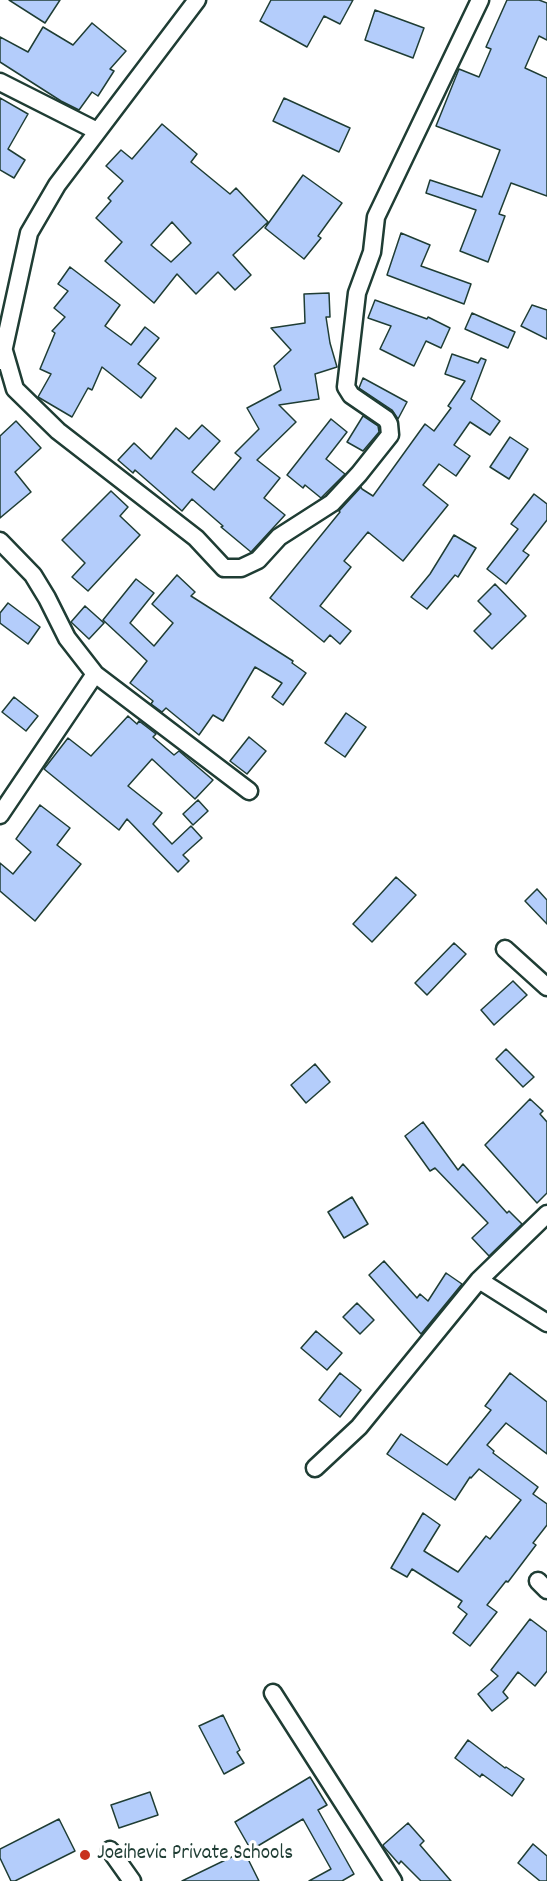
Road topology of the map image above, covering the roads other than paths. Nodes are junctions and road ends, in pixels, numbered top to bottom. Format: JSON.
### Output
{"nodes":[{"id":1,"x":197,"y":0,"type":"edge"},
{"id":2,"x":480,"y":0,"type":"edge"},
{"id":3,"x":0,"y":82,"type":"edge"},
{"id":4,"x":97,"y":131,"type":"junction"},
{"id":5,"x":2,"y":357,"type":"edge"},
{"id":6,"x":0,"y":542,"type":"edge"},
{"id":7,"x":95,"y":674,"type":"junction"},
{"id":8,"x":249,"y":791,"type":"dead end"},
{"id":9,"x":0,"y":815,"type":"edge"},
{"id":10,"x":505,"y":949,"type":"dead end"},
{"id":11,"x":547,"y":987,"type":"edge"},
{"id":12,"x":547,"y":1214,"type":"edge"},
{"id":13,"x":479,"y":1280,"type":"junction"},
{"id":14,"x":547,"y":1323,"type":"edge"},
{"id":15,"x":315,"y":1468,"type":"dead end"},
{"id":16,"x":273,"y":1693,"type":"dead end"},
{"id":17,"x":110,"y":1850,"type":"dead end"},
{"id":18,"x":132,"y":1881,"type":"edge"},
{"id":19,"x":393,"y":1881,"type":"edge"}],
"edges":[{"from":1,"to":4,"type":"street"},
{"from":2,"to":5,"type":"street"},
{"from":3,"to":4,"type":"street"},
{"from":4,"to":5,"type":"street"},
{"from":6,"to":7,"type":"street"},
{"from":7,"to":8,"type":"street"},
{"from":7,"to":9,"type":"street"},
{"from":10,"to":11,"type":"street"},
{"from":12,"to":13,"type":"street"},
{"from":13,"to":14,"type":"street"},
{"from":13,"to":15,"type":"street"},
{"from":16,"to":19,"type":"street"},
{"from":17,"to":18,"type":"street"}]}
